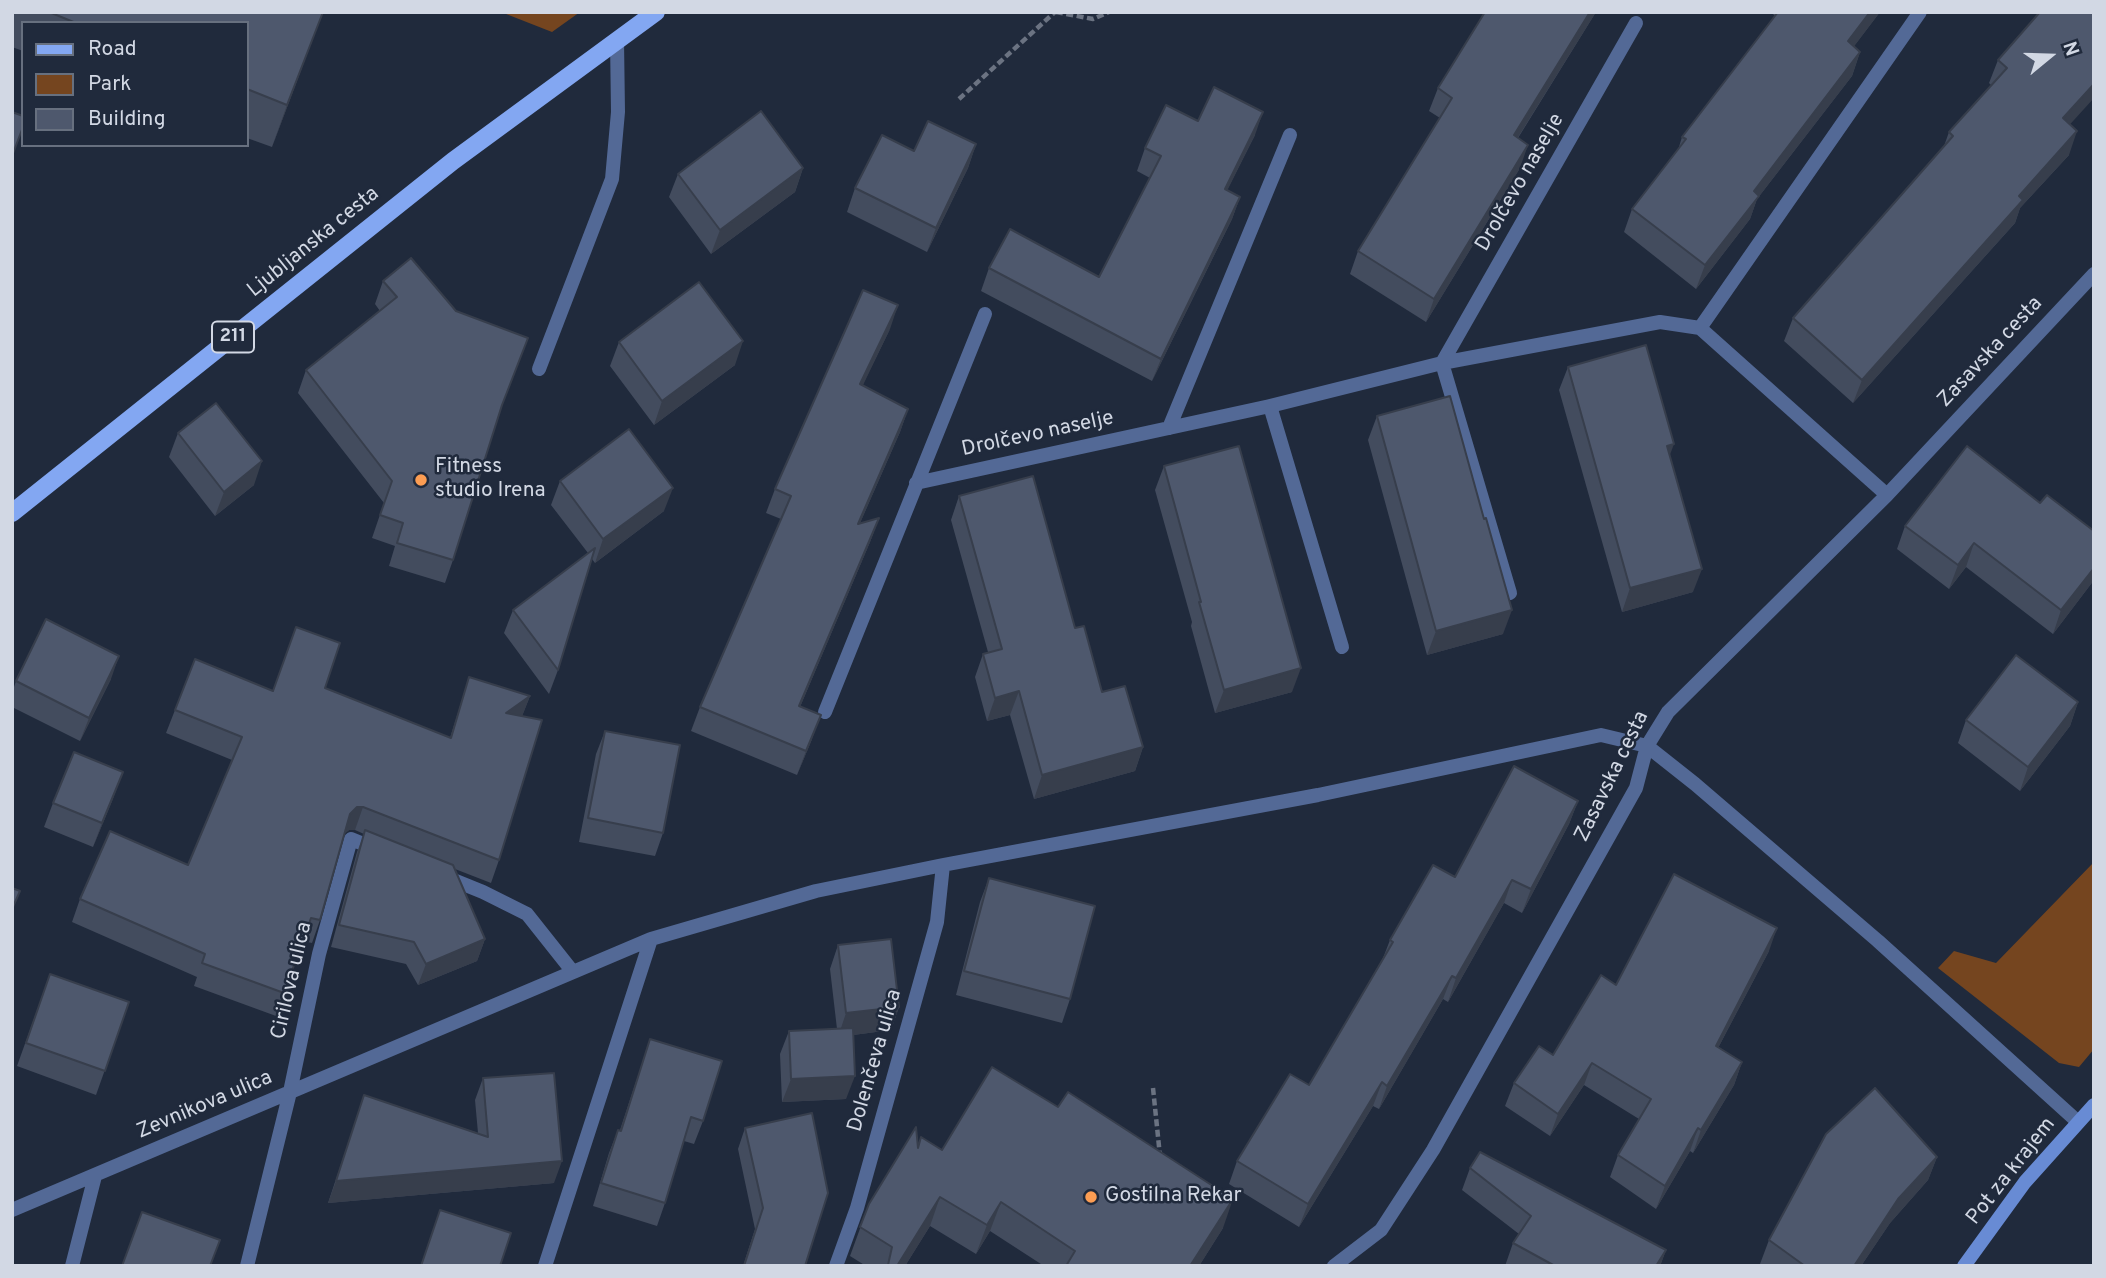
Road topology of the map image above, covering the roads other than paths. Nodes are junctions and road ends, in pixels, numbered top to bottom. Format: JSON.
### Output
{"nodes":[{"id":1,"x":656,"y":12,"type":"edge"},
{"id":2,"x":1920,"y":12,"type":"edge"},
{"id":3,"x":1636,"y":23,"type":"dead end"},
{"id":4,"x":617,"y":40,"type":"junction"},
{"id":5,"x":1290,"y":135,"type":"dead end"},
{"id":6,"x":2094,"y":274,"type":"edge"},
{"id":7,"x":985,"y":314,"type":"dead end"},
{"id":8,"x":1700,"y":328,"type":"junction"},
{"id":9,"x":1442,"y":363,"type":"junction"},
{"id":10,"x":539,"y":369,"type":"dead end"},
{"id":11,"x":1270,"y":406,"type":"junction"},
{"id":12,"x":1169,"y":428,"type":"junction"},
{"id":13,"x":916,"y":483,"type":"junction"},
{"id":14,"x":1887,"y":495,"type":"junction"},
{"id":15,"x":12,"y":513,"type":"edge"},
{"id":16,"x":1510,"y":593,"type":"edge"},
{"id":17,"x":1342,"y":647,"type":"dead end"},
{"id":18,"x":825,"y":712,"type":"dead end"},
{"id":19,"x":1647,"y":746,"type":"junction"},
{"id":20,"x":387,"y":853,"type":"edge"},
{"id":21,"x":943,"y":864,"type":"junction"},
{"id":22,"x":435,"y":873,"type":"edge"},
{"id":23,"x":652,"y":939,"type":"junction"},
{"id":24,"x":573,"y":972,"type":"junction"},
{"id":25,"x":290,"y":1092,"type":"junction"},
{"id":26,"x":2094,"y":1105,"type":"edge"},
{"id":27,"x":2078,"y":1122,"type":"junction"},
{"id":28,"x":95,"y":1176,"type":"junction"},
{"id":29,"x":12,"y":1210,"type":"edge"},
{"id":30,"x":72,"y":1266,"type":"edge"},
{"id":31,"x":247,"y":1266,"type":"edge"},
{"id":32,"x":545,"y":1266,"type":"edge"},
{"id":33,"x":836,"y":1266,"type":"edge"},
{"id":34,"x":1334,"y":1266,"type":"edge"},
{"id":35,"x":1964,"y":1266,"type":"edge"}],
"edges":[{"from":1,"to":4,"type":"main road","name":"Ljubljanska cesta","number":"211"},
{"from":2,"to":8,"type":"street"},
{"from":3,"to":9,"type":"street","name":"Drolčevo naselje"},
{"from":4,"to":10,"type":"street"},
{"from":4,"to":15,"type":"main road","name":"Ljubljanska cesta","number":"211"},
{"from":5,"to":12,"type":"street"},
{"from":6,"to":14,"type":"street","name":"Zasavska cesta"},
{"from":7,"to":13,"type":"street","name":"Drolčevo naselje"},
{"from":8,"to":9,"type":"street","name":"Drolčevo naselje"},
{"from":8,"to":14,"type":"street"},
{"from":9,"to":11,"type":"street","name":"Drolčevo naselje"},
{"from":9,"to":16,"type":"street"},
{"from":11,"to":12,"type":"street","name":"Drolčevo naselje"},
{"from":11,"to":17,"type":"street"},
{"from":12,"to":13,"type":"street","name":"Drolčevo naselje"},
{"from":13,"to":18,"type":"street","name":"Drolčevo naselje"},
{"from":14,"to":19,"type":"street","name":"Zasavska cesta"},
{"from":19,"to":21,"type":"street"},
{"from":19,"to":27,"type":"street"},
{"from":19,"to":34,"type":"street","name":"Zasavska cesta"},
{"from":20,"to":25,"type":"street","name":"Cirilova ulica"},
{"from":21,"to":23,"type":"street"},
{"from":21,"to":33,"type":"street","name":"Dolenčeva ulica"},
{"from":22,"to":24,"type":"street"},
{"from":23,"to":24,"type":"street"},
{"from":23,"to":32,"type":"street"},
{"from":24,"to":25,"type":"street"},
{"from":25,"to":28,"type":"street","name":"Zevnikova ulica"},
{"from":25,"to":31,"type":"street","name":"Zevnikova ulica"},
{"from":26,"to":27,"type":"street","name":"Pot za krajem"},
{"from":27,"to":35,"type":"street","name":"Pot za krajem"},
{"from":28,"to":29,"type":"street","name":"Zevnikova ulica"},
{"from":28,"to":30,"type":"street"}]}
